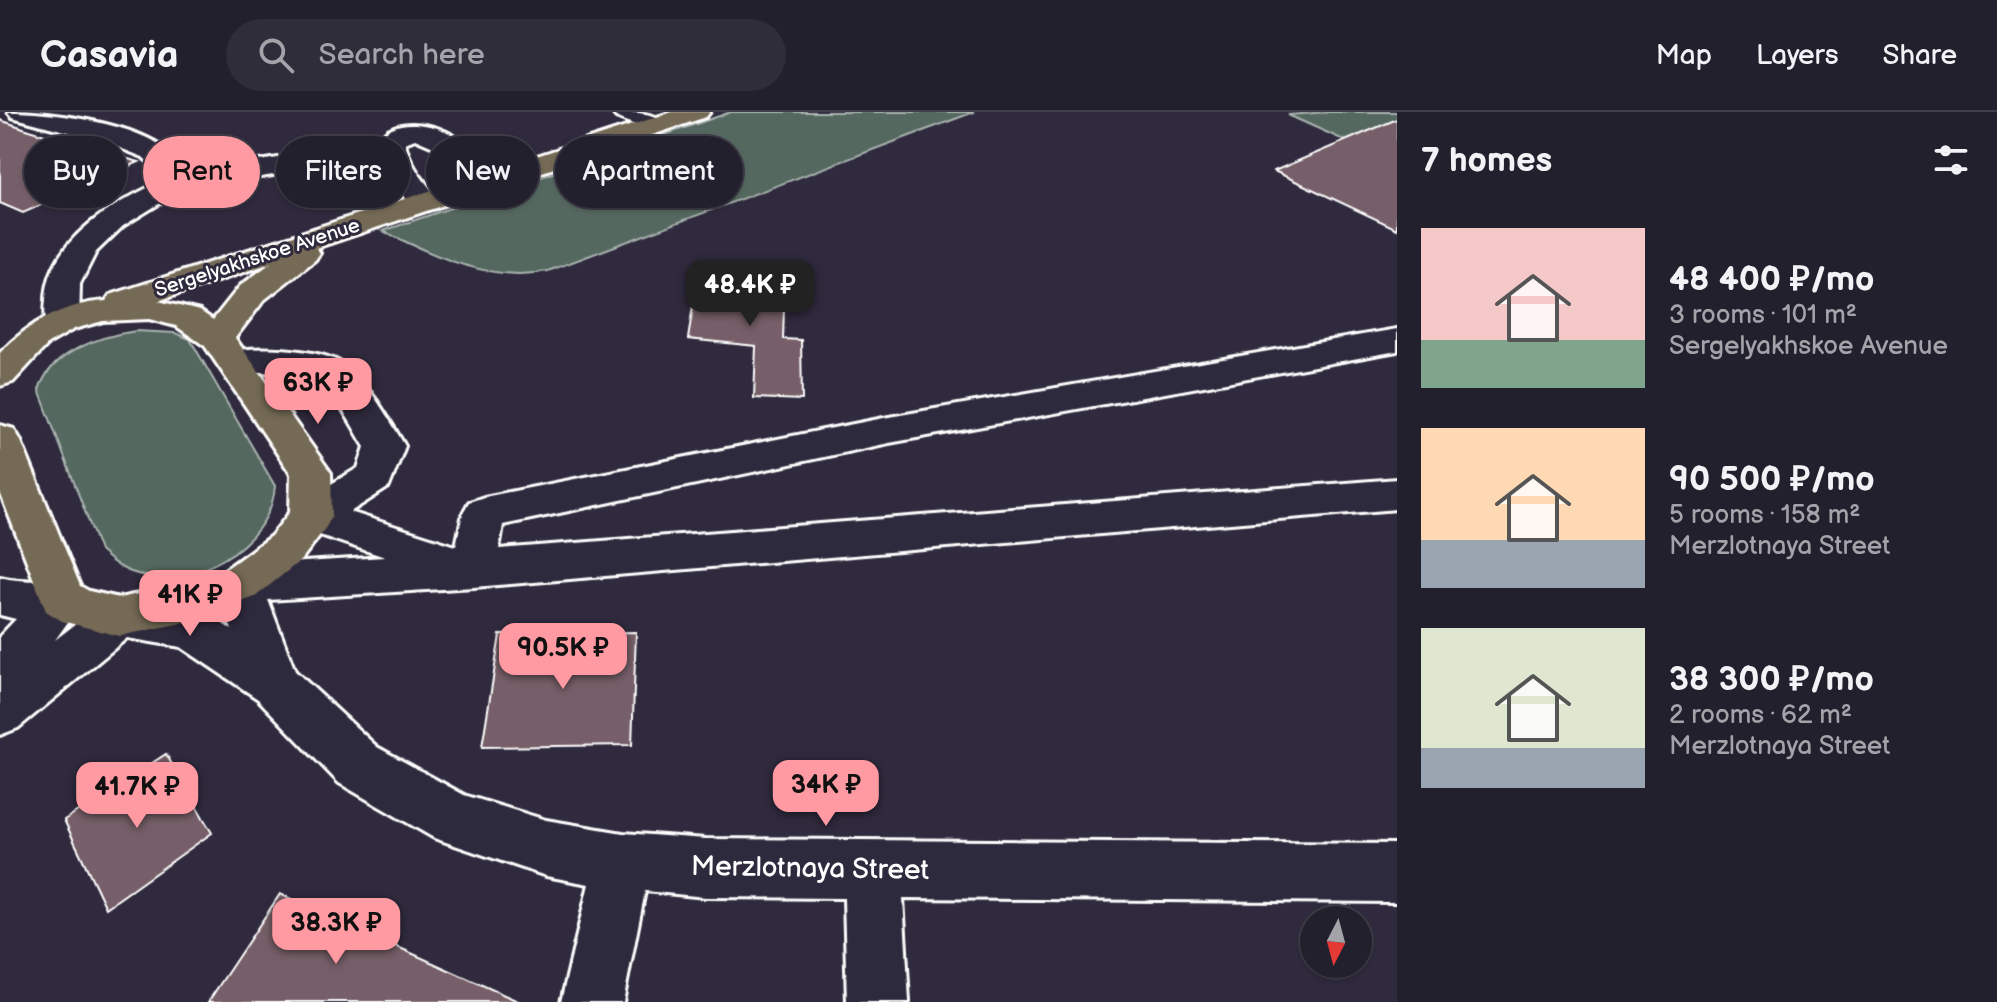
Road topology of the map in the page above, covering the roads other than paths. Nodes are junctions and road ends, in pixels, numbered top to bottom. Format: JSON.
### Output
{"nodes":[{"id":1,"x":21,"y":112,"type":"edge"},
{"id":2,"x":625,"y":112,"type":"edge"},
{"id":3,"x":697,"y":112,"type":"edge"},
{"id":4,"x":656,"y":125,"type":"junction"},
{"id":5,"x":397,"y":136,"type":"edge"},
{"id":6,"x":436,"y":136,"type":"edge"},
{"id":7,"x":143,"y":147,"type":"edge"},
{"id":8,"x":539,"y":164,"type":"edge"},
{"id":9,"x":143,"y":202,"type":"edge"},
{"id":10,"x":426,"y":202,"type":"edge"},
{"id":11,"x":336,"y":231,"type":"junction"},
{"id":12,"x":62,"y":322,"type":"junction"},
{"id":13,"x":1397,"y":340,"type":"edge"},
{"id":14,"x":0,"y":343,"type":"edge"},
{"id":15,"x":226,"y":349,"type":"junction"},
{"id":16,"x":0,"y":374,"type":"edge"},
{"id":17,"x":1,"y":444,"type":"edge"},
{"id":18,"x":1397,"y":494,"type":"edge"},
{"id":19,"x":311,"y":516,"type":"junction"},
{"id":20,"x":474,"y":569,"type":"junction"},
{"id":21,"x":239,"y":584,"type":"junction"},
{"id":22,"x":0,"y":596,"type":"edge"},
{"id":23,"x":62,"y":598,"type":"junction"},
{"id":24,"x":119,"y":617,"type":"junction"},
{"id":25,"x":0,"y":671,"type":"edge"},
{"id":26,"x":275,"y":684,"type":"junction"},
{"id":27,"x":0,"y":712,"type":"edge"},
{"id":28,"x":623,"y":861,"type":"junction"},
{"id":29,"x":872,"y":868,"type":"junction"},
{"id":30,"x":1397,"y":873,"type":"edge"},
{"id":31,"x":592,"y":1002,"type":"edge"},
{"id":32,"x":878,"y":1002,"type":"edge"}],
"edges":[{"from":1,"to":7,"type":"street"},
{"from":2,"to":4,"type":"street"},
{"from":3,"to":4,"type":"main road","name":"Sergelyakhskoe Avenue"},
{"from":4,"to":8,"type":"main road","name":"Sergelyakhskoe Avenue"},
{"from":5,"to":6,"type":"street"},
{"from":9,"to":12,"type":"street"},
{"from":10,"to":11,"type":"main road","name":"Sergelyakhskoe Avenue"},
{"from":11,"to":12,"type":"main road","name":"Sergelyakhskoe Avenue"},
{"from":11,"to":15,"type":"main road"},
{"from":12,"to":14,"type":"main road","name":"Sergelyakhskoe Avenue"},
{"from":12,"to":15,"type":"main road"},
{"from":12,"to":16,"type":"main road"},
{"from":13,"to":20,"type":"street"},
{"from":15,"to":19,"type":"main road"},
{"from":15,"to":19,"type":"street"},
{"from":17,"to":23,"type":"main road"},
{"from":18,"to":20,"type":"street"},
{"from":19,"to":20,"type":"street"},
{"from":19,"to":21,"type":"main road"},
{"from":20,"to":21,"type":"street"},
{"from":21,"to":24,"type":"main road"},
{"from":21,"to":26,"type":"street"},
{"from":22,"to":23,"type":"street"},
{"from":23,"to":24,"type":"main road"},
{"from":23,"to":25,"type":"street"},
{"from":24,"to":26,"type":"street","name":"Merzlotnaya Street"},
{"from":24,"to":27,"type":"street"},
{"from":26,"to":28,"type":"street","name":"Merzlotnaya Street"},
{"from":28,"to":29,"type":"street","name":"Merzlotnaya Street"},
{"from":28,"to":31,"type":"street"},
{"from":29,"to":30,"type":"street","name":"Merzlotnaya Street"},
{"from":29,"to":32,"type":"street"}]}
